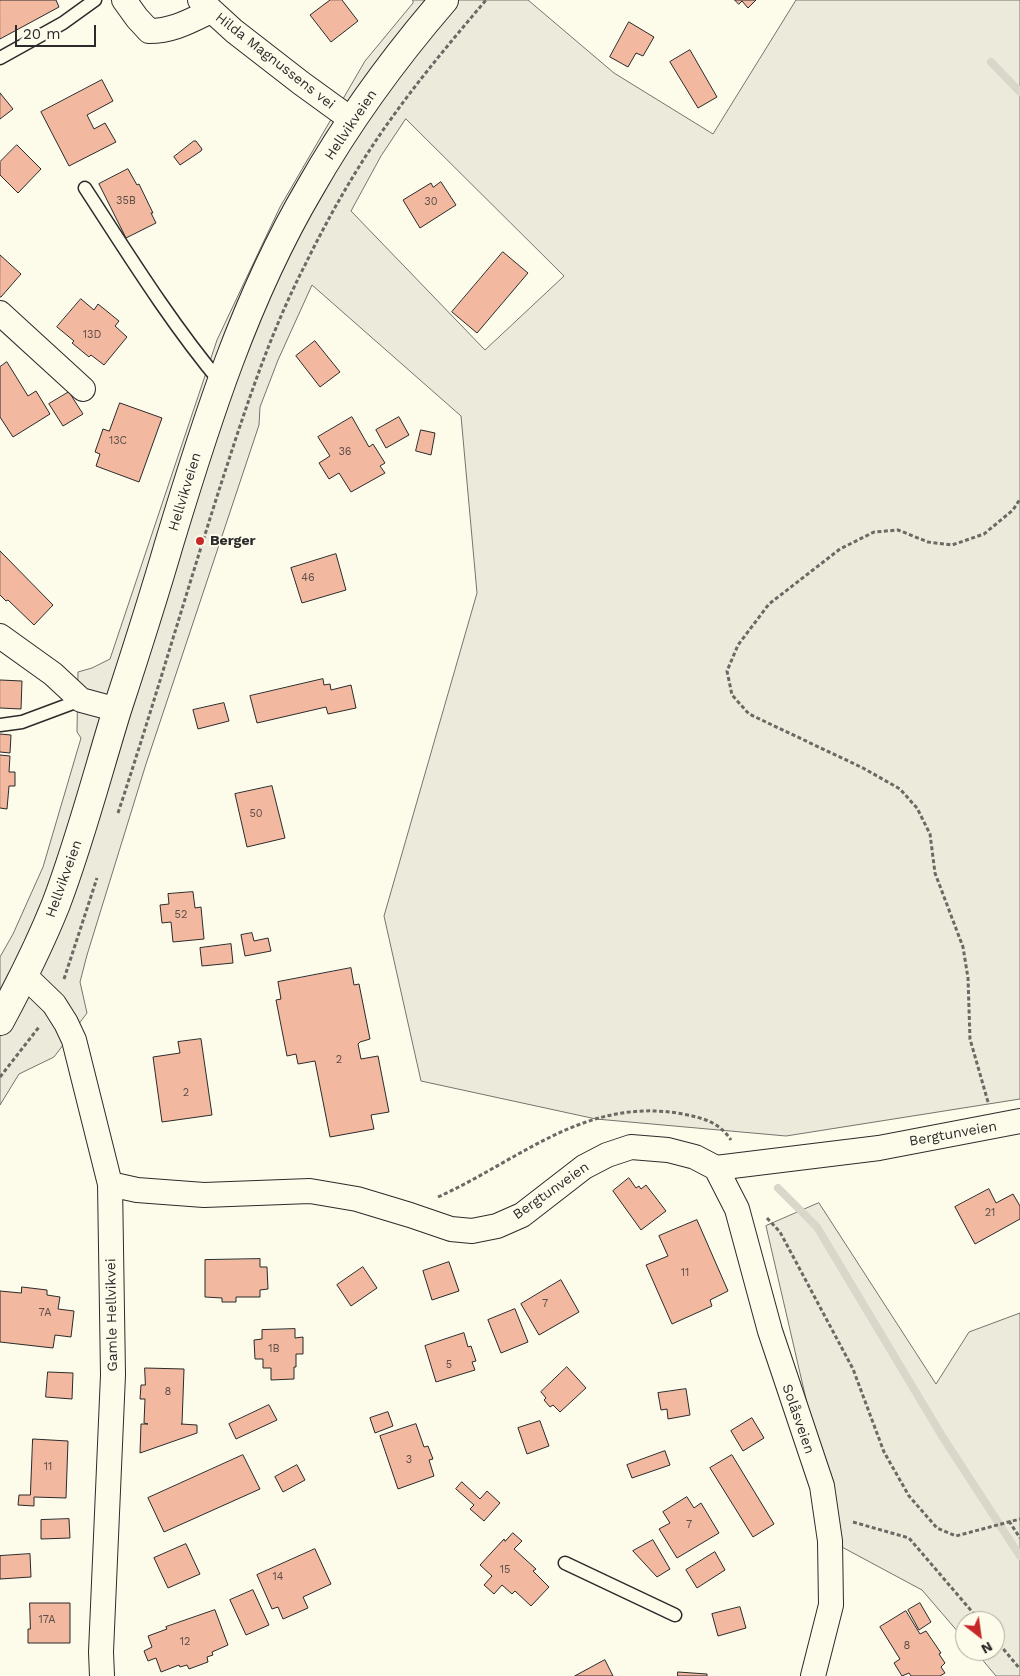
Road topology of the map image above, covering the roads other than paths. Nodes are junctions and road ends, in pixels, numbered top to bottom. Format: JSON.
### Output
{"nodes":[{"id":1,"x":95,"y":0,"type":"edge"},
{"id":2,"x":124,"y":0,"type":"edge"},
{"id":3,"x":444,"y":0,"type":"edge"},
{"id":4,"x":206,"y":6,"type":"edge"},
{"id":5,"x":0,"y":58,"type":"edge"},
{"id":6,"x":352,"y":120,"type":"junction"},
{"id":7,"x":85,"y":188,"type":"dead end"},
{"id":8,"x":0,"y":313,"type":"edge"},
{"id":9,"x":221,"y":383,"type":"junction"},
{"id":10,"x":83,"y":389,"type":"dead end"},
{"id":11,"x":0,"y":636,"type":"edge"},
{"id":12,"x":82,"y":700,"type":"junction"},
{"id":13,"x":118,"y":710,"type":"junction"},
{"id":14,"x":0,"y":725,"type":"edge"},
{"id":15,"x":25,"y":976,"type":"junction"},
{"id":16,"x":0,"y":1020,"type":"edge"},
{"id":17,"x":1020,"y":1121,"type":"edge"},
{"id":18,"x":716,"y":1168,"type":"junction"},
{"id":19,"x":110,"y":1184,"type":"junction"},
{"id":20,"x":565,"y":1563,"type":"dead end"},
{"id":21,"x":675,"y":1615,"type":"dead end"},
{"id":22,"x":102,"y":1676,"type":"edge"},
{"id":23,"x":813,"y":1676,"type":"edge"}],
"edges":[{"from":1,"to":5,"type":"lane"},
{"from":2,"to":4,"type":"street"},
{"from":3,"to":6,"type":"main road","name":"Hellvikveien"},
{"from":4,"to":6,"type":"street","name":"Hilda Magnussens vei"},
{"from":6,"to":9,"type":"main road","name":"Hellvikveien"},
{"from":7,"to":9,"type":"lane"},
{"from":8,"to":10,"type":"street"},
{"from":9,"to":13,"type":"main road","name":"Hellvikveien"},
{"from":11,"to":12,"type":"street"},
{"from":12,"to":13,"type":"street"},
{"from":12,"to":14,"type":"lane"},
{"from":13,"to":15,"type":"main road","name":"Hellvikveien"},
{"from":15,"to":16,"type":"main road","name":"Hellvikveien"},
{"from":15,"to":19,"type":"street","name":"Gamle Hellvikvei"},
{"from":17,"to":18,"type":"street","name":"Bergtunveien"},
{"from":18,"to":19,"type":"street","name":"Bergtunveien"},
{"from":18,"to":23,"type":"street","name":"Solåsveien"},
{"from":19,"to":22,"type":"street","name":"Gamle Hellvikvei"},
{"from":20,"to":21,"type":"lane"}]}
